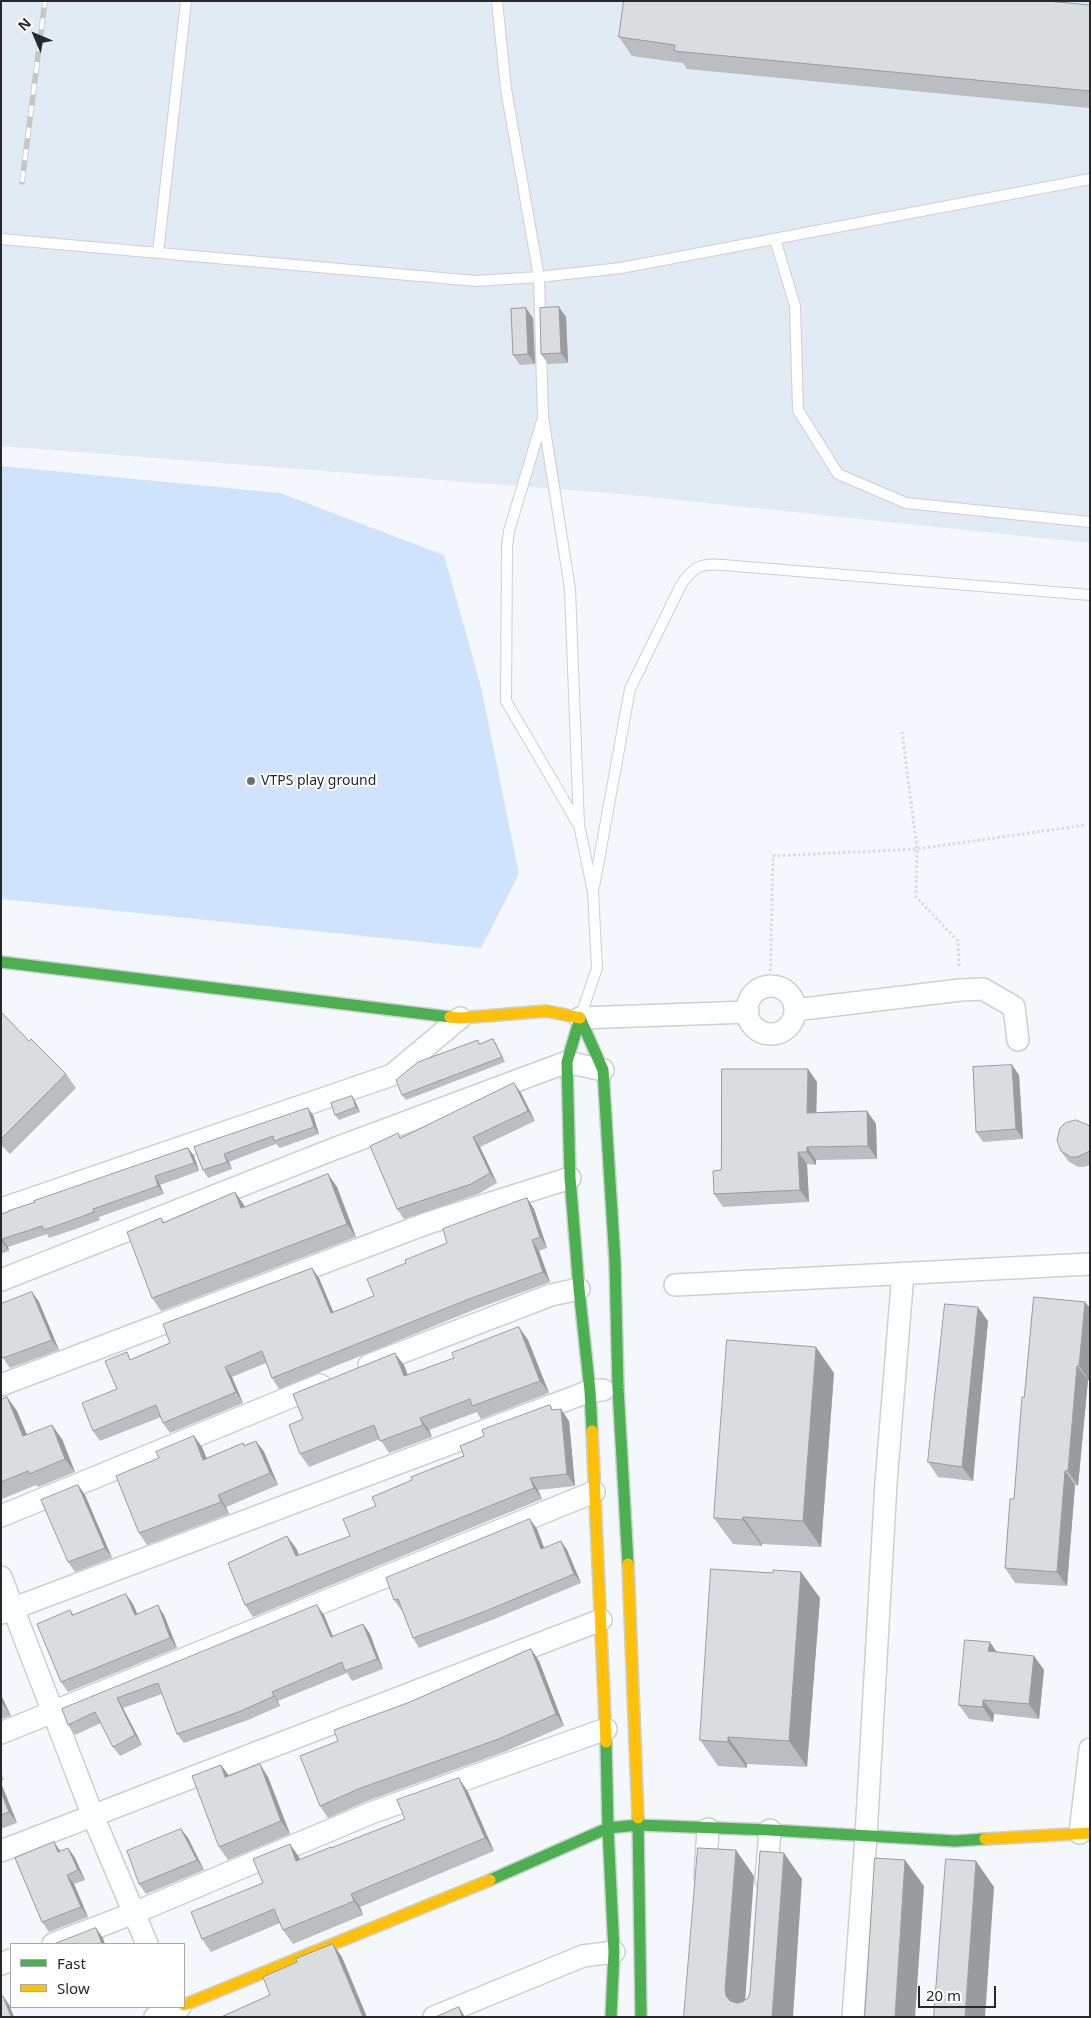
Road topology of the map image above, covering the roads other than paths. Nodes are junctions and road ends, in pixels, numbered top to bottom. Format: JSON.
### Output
{"nodes":[{"id":1,"x":186,"y":1,"type":"edge"},
{"id":2,"x":497,"y":1,"type":"edge"},
{"id":3,"x":1090,"y":179,"type":"edge"},
{"id":4,"x":775,"y":239,"type":"junction"},
{"id":5,"x":1,"y":240,"type":"edge"},
{"id":6,"x":158,"y":253,"type":"junction"},
{"id":7,"x":539,"y":277,"type":"junction"},
{"id":8,"x":543,"y":416,"type":"junction"},
{"id":9,"x":1090,"y":522,"type":"edge"},
{"id":10,"x":1090,"y":595,"type":"edge"},
{"id":11,"x":579,"y":825,"type":"junction"},
{"id":12,"x":593,"y":892,"type":"junction"},
{"id":13,"x":1,"y":962,"type":"edge"},
{"id":14,"x":796,"y":1010,"type":"junction"},
{"id":15,"x":748,"y":1012,"type":"junction"},
{"id":16,"x":460,"y":1018,"type":"junction"},
{"id":17,"x":580,"y":1018,"type":"junction"},
{"id":18,"x":1018,"y":1040,"type":"dead end"},
{"id":19,"x":567,"y":1062,"type":"junction"},
{"id":20,"x":603,"y":1070,"type":"junction"},
{"id":21,"x":570,"y":1178,"type":"junction"},
{"id":22,"x":1,"y":1209,"type":"edge"},
{"id":23,"x":1090,"y":1264,"type":"edge"},
{"id":24,"x":903,"y":1273,"type":"junction"},
{"id":25,"x":1,"y":1280,"type":"edge"},
{"id":26,"x":674,"y":1285,"type":"dead end"},
{"id":27,"x":579,"y":1290,"type":"junction"},
{"id":28,"x":1,"y":1385,"type":"edge"},
{"id":29,"x":618,"y":1388,"type":"junction"},
{"id":30,"x":590,"y":1391,"type":"junction"},
{"id":31,"x":594,"y":1492,"type":"junction"},
{"id":32,"x":1,"y":1516,"type":"edge"},
{"id":33,"x":1,"y":1577,"type":"edge"},
{"id":34,"x":7,"y":1611,"type":"edge"},
{"id":35,"x":601,"y":1620,"type":"junction"},
{"id":36,"x":52,"y":1712,"type":"junction"},
{"id":37,"x":606,"y":1729,"type":"junction"},
{"id":38,"x":1,"y":1733,"type":"edge"},
{"id":39,"x":1090,"y":1749,"type":"edge"},
{"id":40,"x":93,"y":1816,"type":"junction"},
{"id":41,"x":638,"y":1825,"type":"junction"},
{"id":42,"x":608,"y":1828,"type":"junction"},
{"id":43,"x":708,"y":1829,"type":"junction"},
{"id":44,"x":770,"y":1830,"type":"junction"},
{"id":45,"x":1085,"y":1833,"type":"edge"},
{"id":46,"x":866,"y":1836,"type":"junction"},
{"id":47,"x":1,"y":1851,"type":"edge"},
{"id":48,"x":703,"y":1898,"type":"edge"},
{"id":49,"x":765,"y":1899,"type":"edge"},
{"id":50,"x":134,"y":1914,"type":"junction"},
{"id":51,"x":56,"y":1943,"type":"edge"},
{"id":52,"x":147,"y":1943,"type":"edge"},
{"id":53,"x":614,"y":1952,"type":"junction"},
{"id":54,"x":185,"y":2005,"type":"edge"},
{"id":55,"x":434,"y":2017,"type":"edge"},
{"id":56,"x":611,"y":2017,"type":"edge"},
{"id":57,"x":641,"y":2017,"type":"edge"},
{"id":58,"x":852,"y":2017,"type":"edge"}],
"edges":[{"from":1,"to":6,"type":"lane"},
{"from":2,"to":7,"type":"lane"},
{"from":3,"to":4,"type":"lane"},
{"from":4,"to":7,"type":"lane"},
{"from":4,"to":9,"type":"lane"},
{"from":5,"to":6,"type":"lane"},
{"from":6,"to":7,"type":"lane"},
{"from":7,"to":8,"type":"lane"},
{"from":8,"to":11,"type":"lane"},
{"from":8,"to":11,"type":"lane"},
{"from":10,"to":12,"type":"lane"},
{"from":11,"to":12,"type":"lane"},
{"from":12,"to":17,"type":"lane"},
{"from":13,"to":16,"type":"street"},
{"from":14,"to":15,"type":"street"},
{"from":14,"to":15,"type":"street"},
{"from":14,"to":18,"type":"street"},
{"from":15,"to":17,"type":"street"},
{"from":16,"to":17,"type":"street"},
{"from":16,"to":22,"type":"street"},
{"from":17,"to":19,"type":"street"},
{"from":17,"to":20,"type":"street"},
{"from":19,"to":20,"type":"street"},
{"from":19,"to":21,"type":"street"},
{"from":19,"to":25,"type":"street"},
{"from":20,"to":29,"type":"street"},
{"from":21,"to":27,"type":"street"},
{"from":21,"to":28,"type":"street"},
{"from":23,"to":24,"type":"street"},
{"from":24,"to":26,"type":"street"},
{"from":24,"to":46,"type":"street"},
{"from":27,"to":30,"type":"street"},
{"from":27,"to":32,"type":"street"},
{"from":29,"to":30,"type":"street"},
{"from":29,"to":41,"type":"street"},
{"from":30,"to":31,"type":"street"},
{"from":30,"to":34,"type":"street"},
{"from":31,"to":35,"type":"street"},
{"from":31,"to":36,"type":"street"},
{"from":33,"to":34,"type":"street"},
{"from":34,"to":36,"type":"street"},
{"from":35,"to":37,"type":"street"},
{"from":35,"to":40,"type":"street"},
{"from":36,"to":38,"type":"street"},
{"from":36,"to":40,"type":"street"},
{"from":37,"to":42,"type":"street"},
{"from":37,"to":50,"type":"street"},
{"from":39,"to":45,"type":"street"},
{"from":40,"to":47,"type":"street"},
{"from":40,"to":50,"type":"street"},
{"from":41,"to":42,"type":"street"},
{"from":41,"to":43,"type":"street"},
{"from":41,"to":57,"type":"street"},
{"from":42,"to":53,"type":"street"},
{"from":42,"to":54,"type":"street"},
{"from":43,"to":44,"type":"street"},
{"from":43,"to":48,"type":"street"},
{"from":44,"to":46,"type":"street"},
{"from":44,"to":49,"type":"street"},
{"from":45,"to":46,"type":"street"},
{"from":46,"to":58,"type":"street"},
{"from":50,"to":51,"type":"street"},
{"from":50,"to":52,"type":"street"},
{"from":53,"to":55,"type":"street"},
{"from":53,"to":56,"type":"street"}]}
